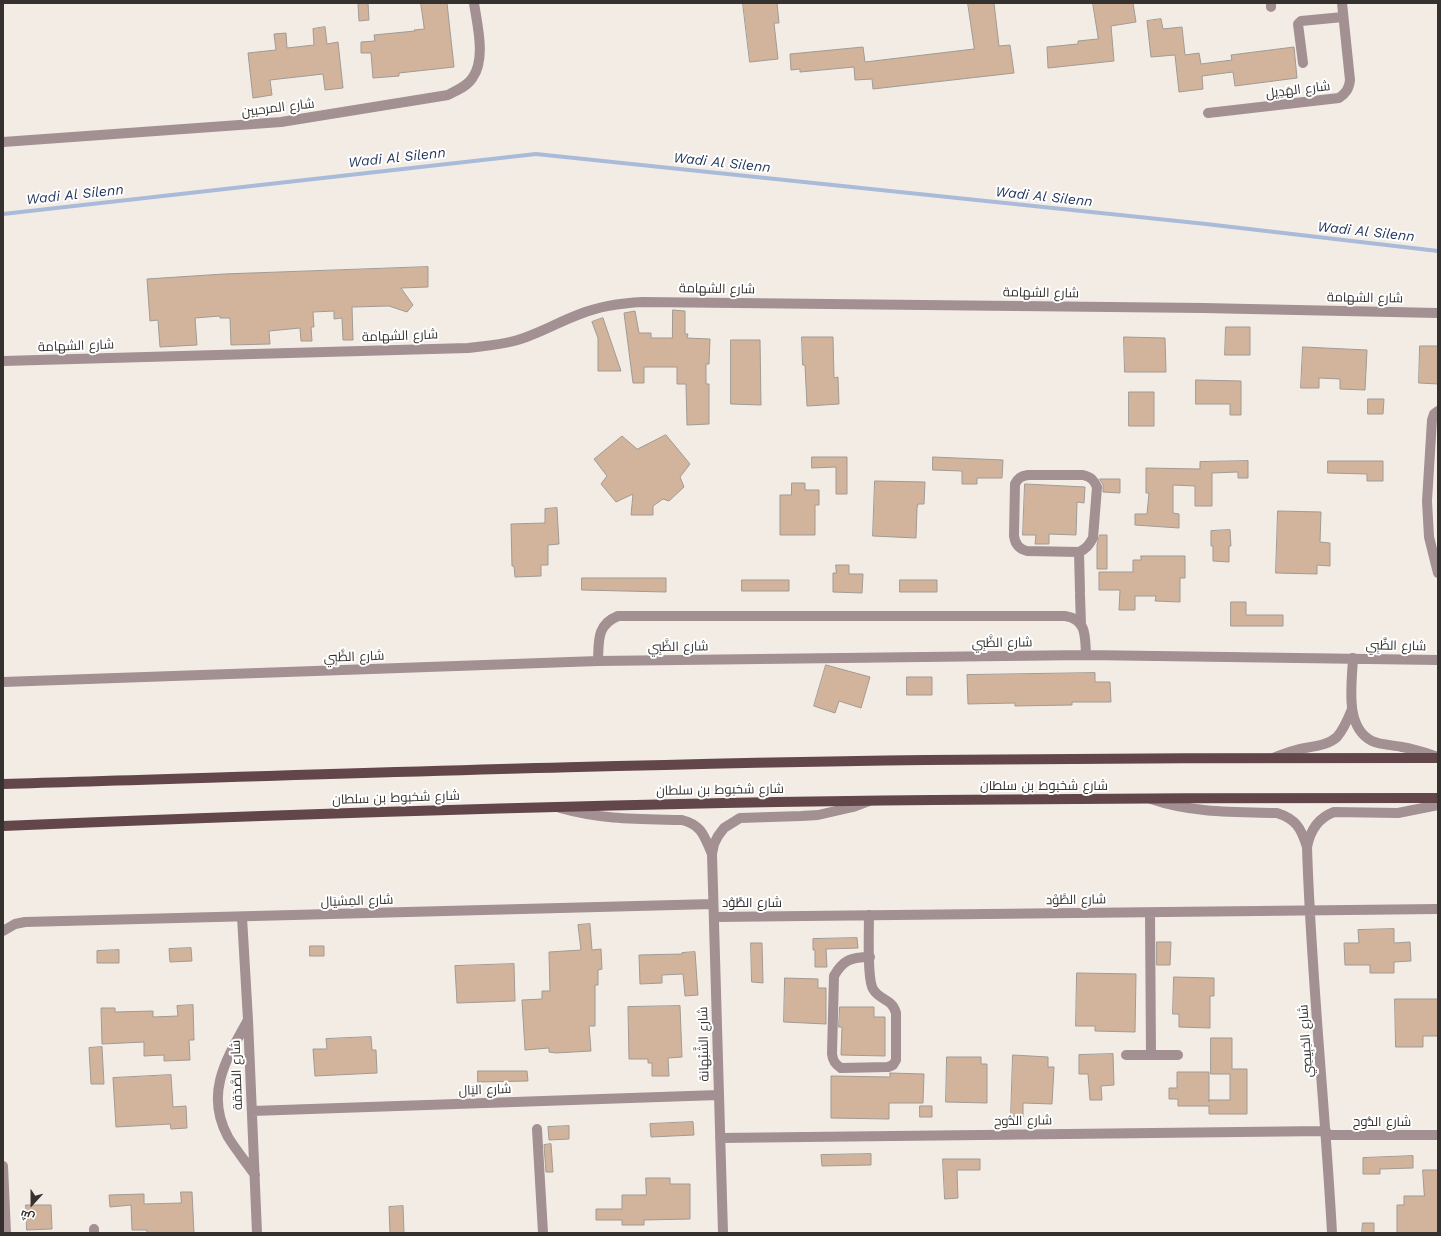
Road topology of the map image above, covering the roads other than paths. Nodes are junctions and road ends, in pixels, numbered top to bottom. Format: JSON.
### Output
{"nodes":[{"id":1,"x":474,"y":3,"type":"edge"},
{"id":2,"x":1342,"y":3,"type":"edge"},
{"id":3,"x":1343,"y":17,"type":"junction"},
{"id":4,"x":1304,"y":63,"type":"dead end"},
{"id":5,"x":1208,"y":113,"type":"dead end"},
{"id":6,"x":3,"y":142,"type":"edge"},
{"id":7,"x":1438,"y":313,"type":"edge"},
{"id":8,"x":3,"y":361,"type":"edge"},
{"id":9,"x":1438,"y":411,"type":"edge"},
{"id":10,"x":1079,"y":552,"type":"junction"},
{"id":11,"x":1438,"y":573,"type":"edge"},
{"id":12,"x":1081,"y":625,"type":"junction"},
{"id":13,"x":1086,"y":655,"type":"junction"},
{"id":14,"x":1353,"y":658,"type":"junction"},
{"id":15,"x":1438,"y":660,"type":"edge"},
{"id":16,"x":598,"y":661,"type":"junction"},
{"id":17,"x":3,"y":682,"type":"edge"},
{"id":18,"x":1352,"y":709,"type":"junction"},
{"id":19,"x":1273,"y":758,"type":"junction"},
{"id":20,"x":1438,"y":758,"type":"edge"},
{"id":21,"x":3,"y":784,"type":"edge"},
{"id":22,"x":1149,"y":798,"type":"junction"},
{"id":23,"x":1438,"y":798,"type":"edge"},
{"id":24,"x":871,"y":801,"type":"junction"},
{"id":25,"x":1438,"y":805,"type":"edge"},
{"id":26,"x":555,"y":807,"type":"junction"},
{"id":27,"x":3,"y":826,"type":"edge"},
{"id":28,"x":1307,"y":847,"type":"junction"},
{"id":29,"x":712,"y":854,"type":"junction"},
{"id":30,"x":714,"y":904,"type":"junction"},
{"id":31,"x":1438,"y":909,"type":"edge"},
{"id":32,"x":1309,"y":910,"type":"junction"},
{"id":33,"x":1150,"y":913,"type":"junction"},
{"id":34,"x":869,"y":915,"type":"junction"},
{"id":35,"x":714,"y":916,"type":"junction"},
{"id":36,"x":242,"y":917,"type":"junction"},
{"id":37,"x":3,"y":931,"type":"edge"},
{"id":38,"x":870,"y":957,"type":"junction"},
{"id":39,"x":248,"y":1020,"type":"junction"},
{"id":40,"x":1126,"y":1055,"type":"dead end"},
{"id":41,"x":1150,"y":1055,"type":"junction"},
{"id":42,"x":1178,"y":1055,"type":"dead end"},
{"id":43,"x":718,"y":1094,"type":"junction"},
{"id":44,"x":252,"y":1111,"type":"junction"},
{"id":45,"x":537,"y":1129,"type":"dead end"},
{"id":46,"x":1326,"y":1133,"type":"junction"},
{"id":47,"x":1438,"y":1134,"type":"edge"},
{"id":48,"x":720,"y":1138,"type":"junction"},
{"id":49,"x":3,"y":1166,"type":"edge"},
{"id":50,"x":255,"y":1175,"type":"junction"},
{"id":51,"x":6,"y":1233,"type":"edge"},
{"id":52,"x":257,"y":1233,"type":"edge"},
{"id":53,"x":543,"y":1233,"type":"edge"},
{"id":54,"x":723,"y":1233,"type":"edge"},
{"id":55,"x":1332,"y":1233,"type":"edge"}],
"edges":[{"from":1,"to":6,"type":"street","name":"شارع المرحبين"},
{"from":2,"to":3,"type":"street","name":"شارع الهَدِيل"},
{"from":3,"to":4,"type":"street"},
{"from":3,"to":5,"type":"street","name":"شارع الهَدِيل"},
{"from":7,"to":8,"type":"street","name":"شارع الشهامة"},
{"from":9,"to":11,"type":"street"},
{"from":10,"to":10,"type":"street"},
{"from":10,"to":12,"type":"street"},
{"from":12,"to":13,"type":"street"},
{"from":12,"to":16,"type":"street"},
{"from":13,"to":14,"type":"street","name":"شارع الظَّبِي"},
{"from":13,"to":16,"type":"street","name":"شارع الظَّبِي"},
{"from":14,"to":15,"type":"street","name":"شارع الظَّبِي"},
{"from":14,"to":18,"type":"street","name":"شارع الظَّبِي"},
{"from":16,"to":17,"type":"street","name":"شارع الظَّبِي"},
{"from":18,"to":19,"type":"street","name":"شارع الظَّبِي"},
{"from":18,"to":20,"type":"street","name":"شارع الظَّبِي"},
{"from":19,"to":20,"type":"main road","name":"شارع شخبوط بن سلطان"},
{"from":19,"to":21,"type":"main road","name":"شارع شخبوط بن سلطان"},
{"from":22,"to":23,"type":"main road","name":"شارع شخبوط بن سلطان"},
{"from":22,"to":24,"type":"main road","name":"شارع شخبوط بن سلطان"},
{"from":22,"to":28,"type":"street","name":"شارع الخِبِيصِي"},
{"from":24,"to":26,"type":"main road","name":"شارع شخبوط بن سلطان"},
{"from":24,"to":29,"type":"street","name":"شارع الشَّبْهانة"},
{"from":25,"to":28,"type":"street","name":"شارع الخِبِيصِي"},
{"from":26,"to":27,"type":"main road","name":"شارع شخبوط بن سلطان"},
{"from":26,"to":29,"type":"street","name":"شارع الشَّبْهانة"},
{"from":28,"to":32,"type":"street","name":"شارع الخِبِيصِي"},
{"from":29,"to":30,"type":"street","name":"شارع الشَّبْهانة"},
{"from":30,"to":35,"type":"street","name":"شارع الشَّبْهانة"},
{"from":30,"to":36,"type":"street","name":"شارع المِسْيَال"},
{"from":31,"to":32,"type":"street","name":"شارع الطَّوْد"},
{"from":32,"to":33,"type":"street","name":"شارع الطَّوْد"},
{"from":32,"to":46,"type":"street","name":"شارع الخِبِيصِي"},
{"from":33,"to":34,"type":"street","name":"شارع الطَّوْد"},
{"from":33,"to":41,"type":"street"},
{"from":34,"to":35,"type":"street","name":"شارع الطَّوْد"},
{"from":34,"to":38,"type":"street"},
{"from":35,"to":43,"type":"street","name":"شارع الشَّبْهانة"},
{"from":36,"to":37,"type":"street","name":"شارع المِسْيَال"},
{"from":36,"to":39,"type":"street","name":"شارع الصَّدَقة"},
{"from":38,"to":38,"type":"street"},
{"from":39,"to":44,"type":"street","name":"شارع الصَّدَقة"},
{"from":39,"to":50,"type":"street"},
{"from":40,"to":41,"type":"street"},
{"from":41,"to":42,"type":"street"},
{"from":43,"to":44,"type":"street","name":"شارع اليَال"},
{"from":43,"to":48,"type":"street","name":"شارع الشَّبْهانة"},
{"from":44,"to":50,"type":"street","name":"شارع الصَّدَقة"},
{"from":45,"to":53,"type":"street"},
{"from":46,"to":47,"type":"street","name":"شارع الدُّوح"},
{"from":46,"to":48,"type":"street","name":"شارع الدُّوح"},
{"from":46,"to":55,"type":"street","name":"شارع الخِبِيصِي"},
{"from":48,"to":54,"type":"street","name":"شارع الشَّبْهانة"},
{"from":49,"to":51,"type":"street"},
{"from":50,"to":52,"type":"street","name":"شارع الصَّدَقة"}]}
